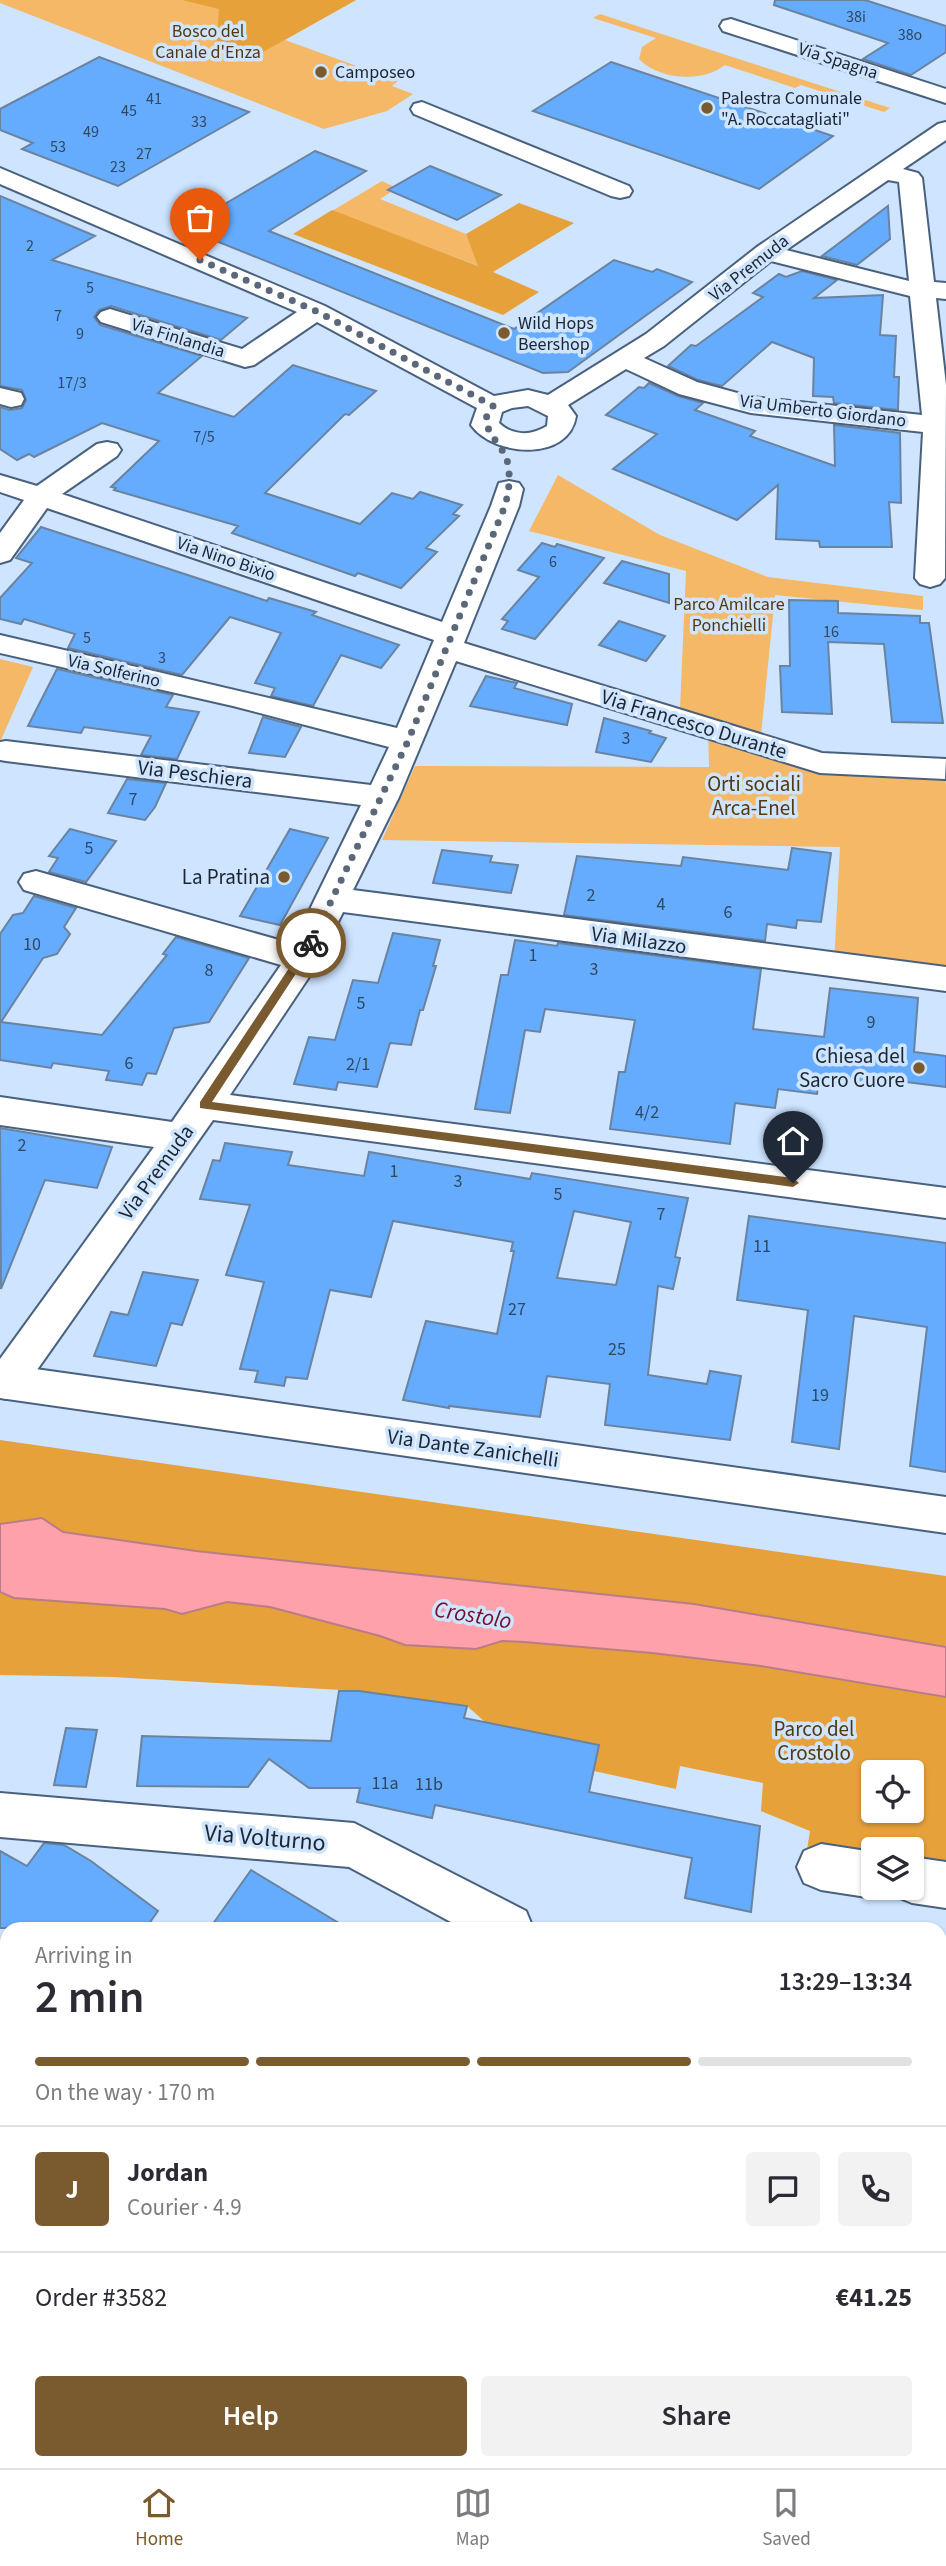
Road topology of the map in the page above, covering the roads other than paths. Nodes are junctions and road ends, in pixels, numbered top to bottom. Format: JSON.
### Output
{"nodes":[{"id":1,"x":731,"y":26,"type":"dead end"},
{"id":2,"x":946,"y":96,"type":"edge"},
{"id":3,"x":422,"y":110,"type":"dead end"},
{"id":4,"x":946,"y":129,"type":"edge"},
{"id":5,"x":933,"y":164,"type":"dead end"},
{"id":6,"x":895,"y":165,"type":"junction"},
{"id":7,"x":0,"y":175,"type":"edge"},
{"id":8,"x":604,"y":200,"type":"dead end"},
{"id":9,"x":766,"y":252,"type":"junction"},
{"id":10,"x":935,"y":291,"type":"edge"},
{"id":11,"x":316,"y":311,"type":"junction"},
{"id":12,"x":110,"y":317,"type":"dead end"},
{"id":13,"x":623,"y":358,"type":"junction"},
{"id":14,"x":551,"y":404,"type":"junction"},
{"id":15,"x":492,"y":419,"type":"junction"},
{"id":16,"x":942,"y":425,"type":"edge"},
{"id":17,"x":542,"y":439,"type":"junction"},
{"id":18,"x":107,"y":450,"type":"dead end"},
{"id":19,"x":0,"y":483,"type":"edge"},
{"id":20,"x":509,"y":489,"type":"junction"},
{"id":21,"x":41,"y":496,"type":"junction"},
{"id":22,"x":0,"y":554,"type":"edge"},
{"id":23,"x":930,"y":578,"type":"dead end"},
{"id":24,"x":450,"y":642,"type":"junction"},
{"id":25,"x":0,"y":644,"type":"edge"},
{"id":26,"x":408,"y":741,"type":"junction"},
{"id":27,"x":6,"y":751,"type":"dead end"},
{"id":28,"x":945,"y":769,"type":"edge"},
{"id":29,"x":383,"y":797,"type":"junction"},
{"id":30,"x":36,"y":882,"type":"dead end"},
{"id":31,"x":333,"y":899,"type":"junction"},
{"id":32,"x":303,"y":959,"type":"junction"},
{"id":33,"x":946,"y":979,"type":"edge"},
{"id":34,"x":204,"y":1105,"type":"junction"},
{"id":35,"x":0,"y":1111,"type":"edge"},
{"id":36,"x":181,"y":1137,"type":"junction"},
{"id":37,"x":946,"y":1203,"type":"edge"},
{"id":38,"x":3,"y":1381,"type":"edge"},
{"id":39,"x":946,"y":1515,"type":"edge"},
{"id":40,"x":0,"y":1815,"type":"edge"},
{"id":41,"x":821,"y":1867,"type":"dead end"},
{"id":42,"x":861,"y":1873,"type":"edge"},
{"id":43,"x":924,"y":1882,"type":"edge"},
{"id":44,"x":946,"y":1885,"type":"edge"},
{"id":45,"x":498,"y":1922,"type":"edge"}],
"edges":[{"from":1,"to":2,"type":"street","name":"Via Spagna"},
{"from":3,"to":8,"type":"street"},
{"from":4,"to":6,"type":"street","name":"Via Premuda"},
{"from":5,"to":6,"type":"street"},
{"from":6,"to":9,"type":"street","name":"Via Premuda"},
{"from":6,"to":10,"type":"street"},
{"from":7,"to":11,"type":"street"},
{"from":9,"to":10,"type":"street"},
{"from":9,"to":13,"type":"street","name":"Via Premuda"},
{"from":10,"to":16,"type":"street"},
{"from":11,"to":12,"type":"street","name":"Via Finlandia"},
{"from":11,"to":15,"type":"street"},
{"from":13,"to":14,"type":"street","name":"Via Premuda"},
{"from":13,"to":16,"type":"street","name":"Via Umberto Giordano"},
{"from":14,"to":15,"type":"street"},
{"from":14,"to":17,"type":"street","name":"Via Premuda"},
{"from":15,"to":17,"type":"street"},
{"from":15,"to":20,"type":"street","name":"Via Premuda"},
{"from":16,"to":23,"type":"street"},
{"from":17,"to":20,"type":"street","name":"Via Premuda"},
{"from":18,"to":21,"type":"street"},
{"from":19,"to":21,"type":"street","name":"Via Nino Bixio"},
{"from":20,"to":24,"type":"street","name":"Via Premuda"},
{"from":21,"to":22,"type":"street"},
{"from":21,"to":24,"type":"street","name":"Via Nino Bixio"},
{"from":24,"to":26,"type":"street","name":"Via Premuda"},
{"from":24,"to":28,"type":"street","name":"Via Francesco Durante"},
{"from":25,"to":26,"type":"street","name":"Via Solferino"},
{"from":26,"to":29,"type":"street","name":"Via Premuda"},
{"from":27,"to":29,"type":"street","name":"Via Peschiera"},
{"from":29,"to":31,"type":"street","name":"Via Premuda"},
{"from":30,"to":32,"type":"street"},
{"from":31,"to":32,"type":"street","name":"Via Premuda"},
{"from":31,"to":33,"type":"street","name":"Via Milazzo"},
{"from":32,"to":34,"type":"street","name":"Via Premuda"},
{"from":34,"to":36,"type":"street","name":"Via Premuda"},
{"from":34,"to":37,"type":"street"},
{"from":35,"to":36,"type":"street"},
{"from":36,"to":38,"type":"street","name":"Via Premuda"},
{"from":38,"to":39,"type":"street","name":"Via Dante Zanichelli"},
{"from":40,"to":45,"type":"street","name":"Via Volturno"},
{"from":41,"to":42,"type":"street"},
{"from":43,"to":44,"type":"street"}]}
